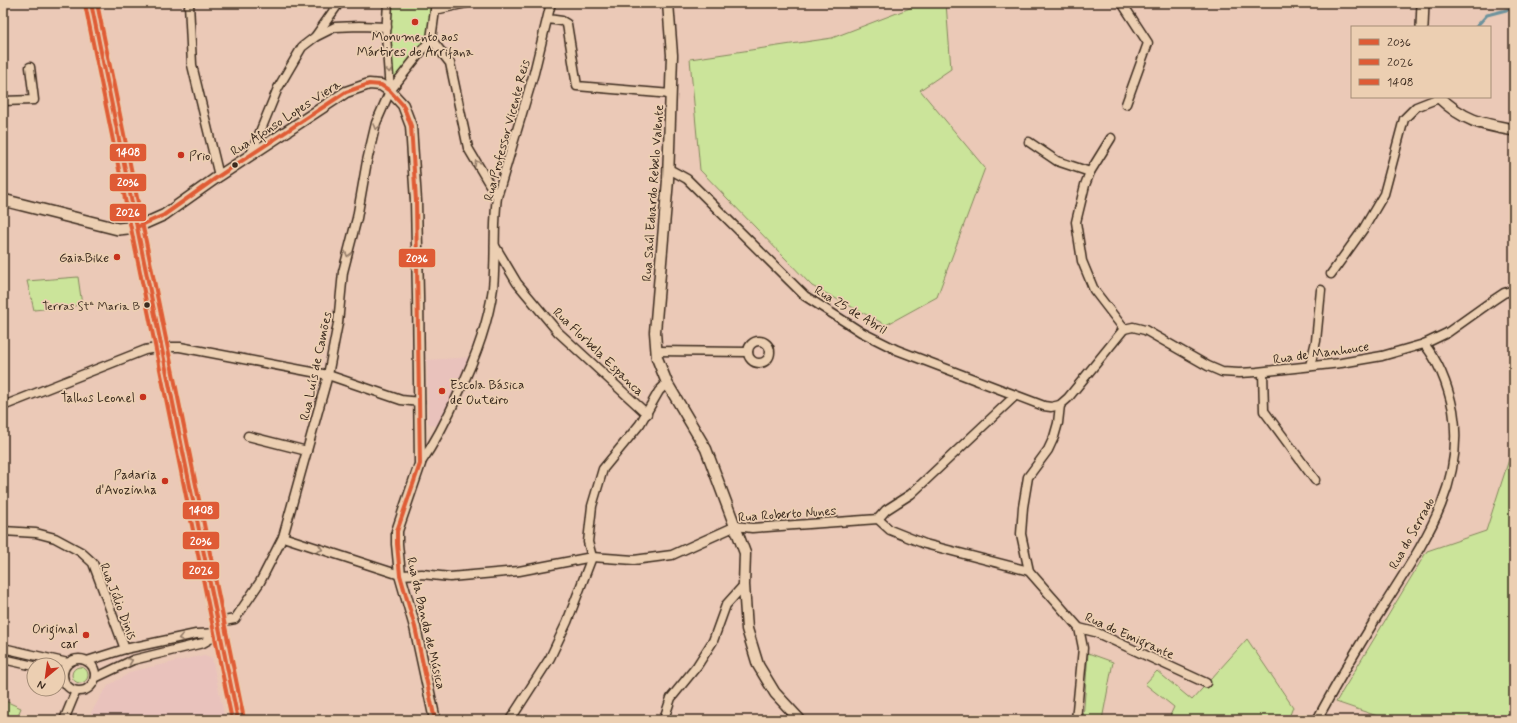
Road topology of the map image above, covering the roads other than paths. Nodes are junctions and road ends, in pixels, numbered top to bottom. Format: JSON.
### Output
{"nodes":[{"id":1,"x":91,"y":3,"type":"edge"},
{"id":2,"x":189,"y":3,"type":"edge"},
{"id":3,"x":339,"y":3,"type":"edge"},
{"id":4,"x":388,"y":3,"type":"edge"},
{"id":5,"x":467,"y":3,"type":"edge"},
{"id":6,"x":551,"y":3,"type":"edge"},
{"id":7,"x":668,"y":3,"type":"edge"},
{"id":8,"x":1122,"y":3,"type":"edge"},
{"id":9,"x":1423,"y":3,"type":"edge"},
{"id":10,"x":436,"y":6,"type":"edge"},
{"id":11,"x":548,"y":19,"type":"junction"},
{"id":12,"x":1422,"y":26,"type":"edge"},
{"id":13,"x":387,"y":27,"type":"junction"},
{"id":14,"x":315,"y":37,"type":"junction"},
{"id":15,"x":431,"y":39,"type":"junction"},
{"id":16,"x":30,"y":67,"type":"dead end"},
{"id":17,"x":390,"y":91,"type":"junction"},
{"id":18,"x":671,"y":94,"type":"junction"},
{"id":19,"x":1437,"y":98,"type":"edge"},
{"id":20,"x":1440,"y":98,"type":"edge"},
{"id":21,"x":3,"y":101,"type":"edge"},
{"id":22,"x":1126,"y":104,"type":"dead end"},
{"id":23,"x":1514,"y":130,"type":"edge"},
{"id":24,"x":1111,"y":138,"type":"dead end"},
{"id":25,"x":1029,"y":142,"type":"dead end"},
{"id":26,"x":251,"y":154,"type":"junction"},
{"id":27,"x":669,"y":169,"type":"junction"},
{"id":28,"x":1090,"y":172,"type":"junction"},
{"id":29,"x":219,"y":176,"type":"junction"},
{"id":30,"x":497,"y":197,"type":"junction"},
{"id":31,"x":3,"y":200,"type":"edge"},
{"id":32,"x":137,"y":228,"type":"junction"},
{"id":33,"x":494,"y":245,"type":"junction"},
{"id":34,"x":1331,"y":274,"type":"dead end"},
{"id":35,"x":1321,"y":290,"type":"dead end"},
{"id":36,"x":1514,"y":290,"type":"edge"},
{"id":37,"x":1124,"y":330,"type":"junction"},
{"id":38,"x":1424,"y":344,"type":"junction"},
{"id":39,"x":162,"y":347,"type":"junction"},
{"id":40,"x":656,"y":351,"type":"junction"},
{"id":41,"x":748,"y":352,"type":"dead end"},
{"id":42,"x":1310,"y":366,"type":"junction"},
{"id":43,"x":1263,"y":372,"type":"junction"},
{"id":44,"x":328,"y":375,"type":"junction"},
{"id":45,"x":667,"y":383,"type":"junction"},
{"id":46,"x":1015,"y":396,"type":"junction"},
{"id":47,"x":420,"y":402,"type":"junction"},
{"id":48,"x":1060,"y":405,"type":"junction"},
{"id":49,"x":3,"y":406,"type":"edge"},
{"id":50,"x":647,"y":414,"type":"junction"},
{"id":51,"x":248,"y":436,"type":"dead end"},
{"id":52,"x":307,"y":451,"type":"junction"},
{"id":53,"x":420,"y":464,"type":"junction"},
{"id":54,"x":1315,"y":480,"type":"dead end"},
{"id":55,"x":878,"y":519,"type":"junction"},
{"id":56,"x":736,"y":526,"type":"junction"},
{"id":57,"x":3,"y":531,"type":"edge"},
{"id":58,"x":283,"y":537,"type":"junction"},
{"id":59,"x":592,"y":557,"type":"junction"},
{"id":60,"x":1029,"y":571,"type":"junction"},
{"id":61,"x":400,"y":575,"type":"junction"},
{"id":62,"x":744,"y":585,"type":"junction"},
{"id":63,"x":219,"y":628,"type":"junction"},
{"id":64,"x":1080,"y":628,"type":"junction"},
{"id":65,"x":3,"y":648,"type":"edge"},
{"id":66,"x":125,"y":649,"type":"junction"},
{"id":67,"x":3,"y":660,"type":"edge"},
{"id":68,"x":87,"y":661,"type":"junction"},
{"id":69,"x":68,"y":663,"type":"junction"},
{"id":70,"x":26,"y":664,"type":"edge"},
{"id":71,"x":66,"y":667,"type":"edge"},
{"id":72,"x":95,"y":678,"type":"junction"},
{"id":73,"x":1206,"y":683,"type":"dead end"},
{"id":74,"x":66,"y":684,"type":"edge"},
{"id":75,"x":76,"y":691,"type":"junction"},
{"id":76,"x":791,"y":715,"type":"edge"},
{"id":77,"x":64,"y":720,"type":"edge"},
{"id":78,"x":238,"y":720,"type":"edge"},
{"id":79,"x":435,"y":720,"type":"edge"},
{"id":80,"x":510,"y":720,"type":"edge"},
{"id":81,"x":665,"y":720,"type":"edge"},
{"id":82,"x":800,"y":720,"type":"edge"},
{"id":83,"x":1076,"y":720,"type":"edge"},
{"id":84,"x":1317,"y":720,"type":"edge"}],
"edges":[{"from":1,"to":32,"type":"main road"},
{"from":2,"to":29,"type":"street"},
{"from":3,"to":14,"type":"street"},
{"from":4,"to":13,"type":"street"},
{"from":5,"to":10,"type":"street"},
{"from":6,"to":11,"type":"street","name":"Rua Professor Vicente Reis"},
{"from":7,"to":18,"type":"street","name":"Rua Saúl Eduardo Rebelo Valente"},
{"from":8,"to":22,"type":"street"},
{"from":9,"to":12,"type":"main road"},
{"from":10,"to":15,"type":"street"},
{"from":11,"to":18,"type":"street"},
{"from":11,"to":30,"type":"street","name":"Rua Professor Vicente Reis"},
{"from":13,"to":14,"type":"street"},
{"from":13,"to":17,"type":"street","one_way":true},
{"from":14,"to":26,"type":"street"},
{"from":15,"to":17,"type":"street"},
{"from":30,"to":15,"type":"street","one_way":true},
{"from":16,"to":21,"type":"street"},
{"from":17,"to":26,"type":"street","name":"Rua Afonso Lopes Viera"},
{"from":17,"to":44,"type":"street","name":"Rua Luís de Camões","one_way":true},
{"from":17,"to":47,"type":"street","name":"Rua da Banda de Música"},
{"from":18,"to":27,"type":"street","name":"Rua Saúl Eduardo Rebelo Valente"},
{"from":19,"to":34,"type":"street"},
{"from":20,"to":23,"type":"main road"},
{"from":24,"to":28,"type":"street"},
{"from":25,"to":28,"type":"street"},
{"from":26,"to":29,"type":"street","name":"Rua Afonso Lopes Viera"},
{"from":27,"to":40,"type":"street","name":"Rua Saúl Eduardo Rebelo Valente"},
{"from":27,"to":46,"type":"street","name":"Rua 25 de Abril"},
{"from":28,"to":37,"type":"street"},
{"from":29,"to":32,"type":"street","name":"Rua Afonso Lopes Viera"},
{"from":30,"to":33,"type":"street","name":"Rua Professor Vicente Reis"},
{"from":31,"to":32,"type":"main road"},
{"from":32,"to":39,"type":"main road"},
{"from":33,"to":50,"type":"street","name":"Rua Florbela Espanca"},
{"from":33,"to":53,"type":"street","name":"Rua Professor Vicente Reis"},
{"from":35,"to":42,"type":"street"},
{"from":36,"to":38,"type":"street","name":"Rua de Manhouce"},
{"from":37,"to":43,"type":"street","name":"Rua de Manhouce"},
{"from":37,"to":48,"type":"street"},
{"from":38,"to":42,"type":"street","name":"Rua de Manhouce"},
{"from":38,"to":84,"type":"street","name":"Rua do Serrado"},
{"from":39,"to":44,"type":"street"},
{"from":39,"to":49,"type":"street"},
{"from":39,"to":63,"type":"main road"},
{"from":40,"to":41,"type":"street"},
{"from":40,"to":45,"type":"street","name":"Rua Saúl Eduardo Rebelo Valente"},
{"from":42,"to":43,"type":"street","name":"Rua de Manhouce"},
{"from":43,"to":54,"type":"street"},
{"from":44,"to":47,"type":"street"},
{"from":44,"to":52,"type":"street","name":"Rua Luís de Camões"},
{"from":45,"to":50,"type":"street"},
{"from":45,"to":56,"type":"street","name":"Rua Saúl Eduardo Rebelo Valente"},
{"from":46,"to":48,"type":"street","name":"Rua 25 de Abril"},
{"from":46,"to":55,"type":"street"},
{"from":47,"to":53,"type":"street","name":"Rua da Banda de Música"},
{"from":48,"to":60,"type":"street","name":"Rua do Emigrante"},
{"from":50,"to":59,"type":"street"},
{"from":51,"to":52,"type":"street"},
{"from":52,"to":58,"type":"street","name":"Rua Luís de Camões"},
{"from":53,"to":61,"type":"street","name":"Rua da Banda de Música"},
{"from":55,"to":56,"type":"street","name":"Rua Roberto Nunes"},
{"from":55,"to":60,"type":"street"},
{"from":56,"to":59,"type":"street","name":"Rua Roberto Nunes"},
{"from":56,"to":62,"type":"street","name":"Rua Saúl Eduardo Rebelo Valente"},
{"from":57,"to":66,"type":"street","name":"Rua Júlio Dinis"},
{"from":58,"to":61,"type":"street","one_way":true},
{"from":58,"to":63,"type":"street","name":"Rua Luís de Camões"},
{"from":59,"to":61,"type":"street","name":"Rua Roberto Nunes"},
{"from":59,"to":80,"type":"street"},
{"from":60,"to":64,"type":"street","name":"Rua do Emigrante"},
{"from":61,"to":79,"type":"street","name":"Rua da Banda de Música"},
{"from":62,"to":76,"type":"street","name":"Rua Saúl Eduardo Rebelo Valente"},
{"from":62,"to":81,"type":"street"},
{"from":63,"to":66,"type":"street","one_way":true},
{"from":72,"to":63,"type":"street","one_way":true},
{"from":63,"to":78,"type":"main road"},
{"from":64,"to":73,"type":"street","name":"Rua do Emigrante"},
{"from":64,"to":83,"type":"street"},
{"from":65,"to":69,"type":"street"},
{"from":66,"to":68,"type":"street"},
{"from":67,"to":70,"type":"street"},
{"from":68,"to":69,"type":"street"},
{"from":68,"to":72,"type":"street"},
{"from":69,"to":71,"type":"street"},
{"from":72,"to":75,"type":"street"},
{"from":74,"to":75,"type":"street"},
{"from":75,"to":77,"type":"street"},
{"from":76,"to":82,"type":"street","name":"Rua Saúl Eduardo Rebelo Valente"}]}
